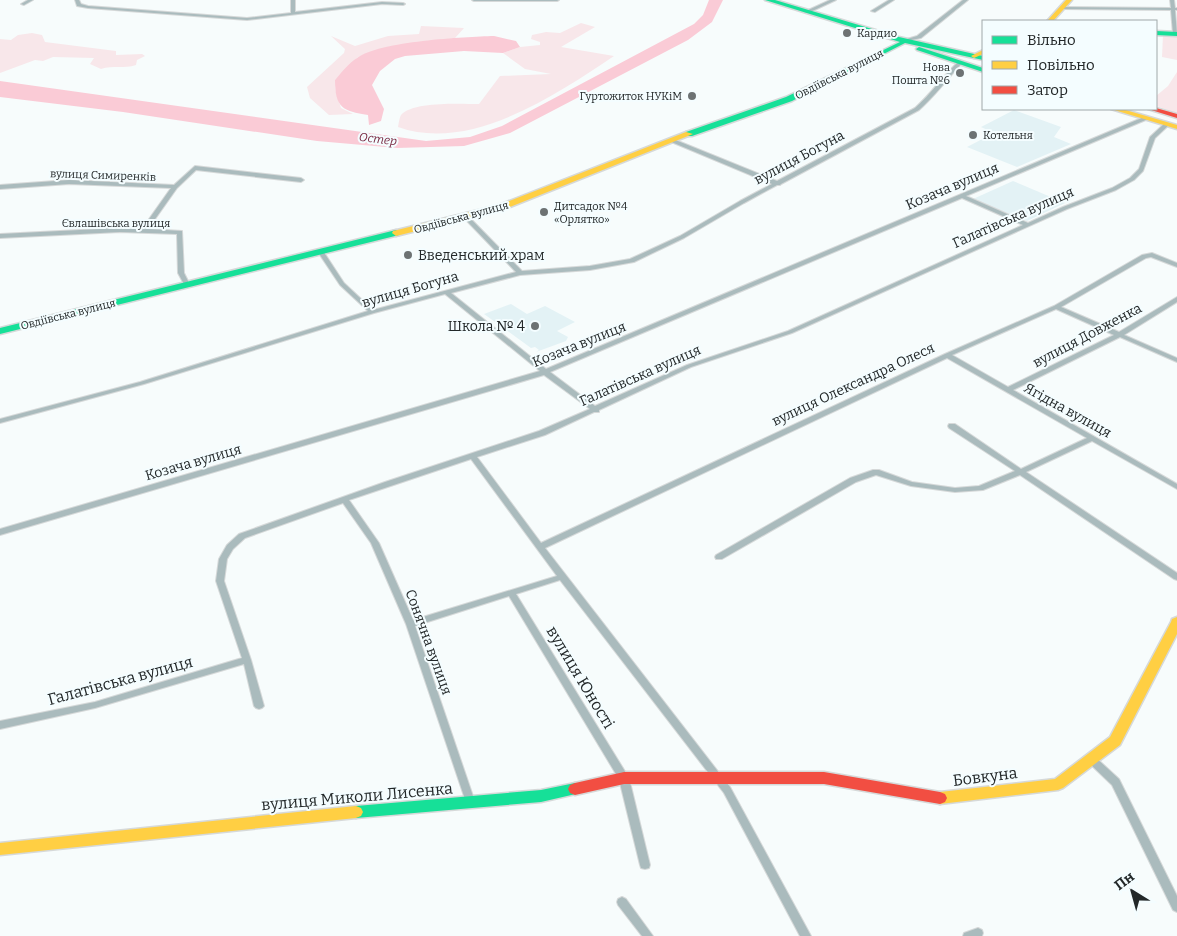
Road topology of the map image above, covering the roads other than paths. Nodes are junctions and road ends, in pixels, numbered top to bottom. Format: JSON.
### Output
{"nodes":[{"id":1,"x":31,"y":0,"type":"edge"},
{"id":2,"x":76,"y":0,"type":"edge"},
{"id":3,"x":293,"y":0,"type":"edge"},
{"id":4,"x":474,"y":0,"type":"edge"},
{"id":5,"x":556,"y":0,"type":"edge"},
{"id":6,"x":771,"y":0,"type":"edge"},
{"id":7,"x":834,"y":0,"type":"edge"},
{"id":8,"x":892,"y":0,"type":"edge"},
{"id":9,"x":966,"y":0,"type":"edge"},
{"id":10,"x":1172,"y":0,"type":"edge"},
{"id":11,"x":23,"y":4,"type":"dead end"},
{"id":12,"x":403,"y":4,"type":"dead end"},
{"id":13,"x":1066,"y":4,"type":"edge"},
{"id":14,"x":1175,"y":9,"type":"edge"},
{"id":15,"x":806,"y":12,"type":"junction"},
{"id":16,"x":874,"y":12,"type":"dead end"},
{"id":17,"x":293,"y":14,"type":"junction"},
{"id":18,"x":1051,"y":20,"type":"edge"},
{"id":19,"x":1157,"y":33,"type":"edge"},
{"id":20,"x":1176,"y":34,"type":"edge"},
{"id":21,"x":902,"y":41,"type":"junction"},
{"id":22,"x":980,"y":56,"type":"edge"},
{"id":23,"x":960,"y":63,"type":"junction"},
{"id":24,"x":982,"y":70,"type":"edge"},
{"id":25,"x":1127,"y":110,"type":"edge"},
{"id":26,"x":1152,"y":112,"type":"edge"},
{"id":27,"x":1177,"y":116,"type":"edge"},
{"id":28,"x":1172,"y":125,"type":"edge"},
{"id":29,"x":671,"y":140,"type":"junction"},
{"id":30,"x":302,"y":180,"type":"dead end"},
{"id":31,"x":778,"y":184,"type":"junction"},
{"id":32,"x":0,"y":187,"type":"edge"},
{"id":33,"x":175,"y":187,"type":"junction"},
{"id":34,"x":962,"y":196,"type":"junction"},
{"id":35,"x":468,"y":218,"type":"junction"},
{"id":36,"x":1028,"y":225,"type":"junction"},
{"id":37,"x":144,"y":230,"type":"junction"},
{"id":38,"x":0,"y":236,"type":"edge"},
{"id":39,"x":320,"y":252,"type":"junction"},
{"id":40,"x":1177,"y":265,"type":"edge"},
{"id":41,"x":520,"y":273,"type":"junction"},
{"id":42,"x":187,"y":285,"type":"junction"},
{"id":43,"x":446,"y":292,"type":"junction"},
{"id":44,"x":1177,"y":299,"type":"edge"},
{"id":45,"x":1056,"y":307,"type":"junction"},
{"id":46,"x":372,"y":312,"type":"junction"},
{"id":47,"x":0,"y":331,"type":"edge"},
{"id":48,"x":1119,"y":335,"type":"junction"},
{"id":49,"x":947,"y":355,"type":"junction"},
{"id":50,"x":1177,"y":360,"type":"edge"},
{"id":51,"x":544,"y":372,"type":"junction"},
{"id":52,"x":1008,"y":390,"type":"junction"},
{"id":53,"x":596,"y":410,"type":"junction"},
{"id":54,"x":0,"y":421,"type":"edge"},
{"id":55,"x":952,"y":426,"type":"dead end"},
{"id":56,"x":1093,"y":438,"type":"junction"},
{"id":57,"x":473,"y":457,"type":"junction"},
{"id":58,"x":1020,"y":472,"type":"junction"},
{"id":59,"x":1177,"y":487,"type":"edge"},
{"id":60,"x":345,"y":500,"type":"junction"},
{"id":61,"x":0,"y":532,"type":"edge"},
{"id":62,"x":540,"y":547,"type":"junction"},
{"id":63,"x":719,"y":558,"type":"dead end"},
{"id":64,"x":1177,"y":576,"type":"edge"},
{"id":65,"x":562,"y":577,"type":"junction"},
{"id":66,"x":512,"y":593,"type":"junction"},
{"id":67,"x":410,"y":624,"type":"junction"},
{"id":68,"x":1176,"y":627,"type":"edge"},
{"id":69,"x":247,"y":660,"type":"junction"},
{"id":70,"x":258,"y":706,"type":"dead end"},
{"id":71,"x":0,"y":725,"type":"edge"},
{"id":72,"x":1091,"y":759,"type":"junction"},
{"id":73,"x":624,"y":778,"type":"junction"},
{"id":74,"x":716,"y":778,"type":"junction"},
{"id":75,"x":470,"y":802,"type":"junction"},
{"id":76,"x":0,"y":849,"type":"edge"},
{"id":77,"x":644,"y":865,"type":"dead end"},
{"id":78,"x":622,"y":902,"type":"dead end"},
{"id":79,"x":1177,"y":907,"type":"edge"},
{"id":80,"x":648,"y":936,"type":"edge"},
{"id":81,"x":806,"y":936,"type":"edge"}],
"edges":[{"from":1,"to":11,"type":"street"},
{"from":2,"to":17,"type":"street"},
{"from":3,"to":17,"type":"street"},
{"from":4,"to":5,"type":"street"},
{"from":6,"to":15,"type":"main road"},
{"from":7,"to":15,"type":"street"},
{"from":8,"to":16,"type":"street"},
{"from":9,"to":21,"type":"street"},
{"from":10,"to":14,"type":"street"},
{"from":12,"to":17,"type":"street"},
{"from":13,"to":14,"type":"street"},
{"from":13,"to":18,"type":"main road"},
{"from":14,"to":20,"type":"street"},
{"from":15,"to":21,"type":"main road"},
{"from":19,"to":20,"type":"main road"},
{"from":21,"to":22,"type":"main road"},
{"from":21,"to":23,"type":"main road"},
{"from":21,"to":29,"type":"main road","name":"Овдіївська вулиця"},
{"from":22,"to":23,"type":"main road"},
{"from":23,"to":24,"type":"main road"},
{"from":23,"to":31,"type":"street","name":"вулиця Богуна"},
{"from":25,"to":26,"type":"main road"},
{"from":26,"to":27,"type":"main road"},
{"from":26,"to":28,"type":"main road"},
{"from":26,"to":34,"type":"street","name":"Козача вулиця"},
{"from":28,"to":36,"type":"street","name":"Галатівська вулиця"},
{"from":29,"to":31,"type":"street"},
{"from":29,"to":35,"type":"main road","name":"Овдіївська вулиця"},
{"from":30,"to":33,"type":"street","name":"вулиця Симиренків"},
{"from":31,"to":41,"type":"street","name":"вулиця Богуна"},
{"from":32,"to":33,"type":"street","name":"вулиця Симиренків"},
{"from":33,"to":37,"type":"street","name":"вулиця Симиренків"},
{"from":34,"to":36,"type":"street"},
{"from":34,"to":51,"type":"street","name":"Козача вулиця"},
{"from":35,"to":39,"type":"main road","name":"Овдіївська вулиця"},
{"from":35,"to":41,"type":"street"},
{"from":36,"to":53,"type":"street","name":"Галатівська вулиця"},
{"from":37,"to":38,"type":"street","name":"Євлашівська вулиця"},
{"from":37,"to":42,"type":"street","name":"Євлашівська вулиця"},
{"from":39,"to":42,"type":"main road","name":"Овдіївська вулиця"},
{"from":39,"to":46,"type":"street"},
{"from":40,"to":45,"type":"street","name":"вулиця Олександра Олеся"},
{"from":41,"to":43,"type":"street","name":"вулиця Богуна"},
{"from":42,"to":47,"type":"main road","name":"Овдіївська вулиця"},
{"from":43,"to":46,"type":"street","name":"вулиця Богуна"},
{"from":43,"to":51,"type":"street"},
{"from":44,"to":48,"type":"street","name":"вулиця Довженка"},
{"from":45,"to":48,"type":"street"},
{"from":45,"to":49,"type":"street","name":"вулиця Олександра Олеся"},
{"from":46,"to":54,"type":"street","name":"вулиця Богуна"},
{"from":48,"to":50,"type":"street"},
{"from":48,"to":52,"type":"street","name":"вулиця Довженка"},
{"from":49,"to":52,"type":"street","name":"Ягідна вулиця"},
{"from":49,"to":62,"type":"street","name":"вулиця Олександра Олеся"},
{"from":51,"to":53,"type":"street"},
{"from":51,"to":61,"type":"street","name":"Козача вулиця"},
{"from":52,"to":56,"type":"street","name":"Ягідна вулиця"},
{"from":53,"to":57,"type":"street","name":"Галатівська вулиця"},
{"from":55,"to":58,"type":"street"},
{"from":56,"to":58,"type":"street"},
{"from":56,"to":59,"type":"street","name":"Ягідна вулиця"},
{"from":57,"to":60,"type":"street","name":"Галатівська вулиця"},
{"from":57,"to":62,"type":"street"},
{"from":58,"to":63,"type":"street"},
{"from":58,"to":64,"type":"street"},
{"from":60,"to":67,"type":"street","name":"Сонячна вулиця"},
{"from":60,"to":69,"type":"street","name":"Галатівська вулиця"},
{"from":62,"to":65,"type":"street"},
{"from":65,"to":66,"type":"street"},
{"from":65,"to":74,"type":"street"},
{"from":66,"to":67,"type":"street"},
{"from":66,"to":73,"type":"street","name":"вулиця Юності"},
{"from":67,"to":75,"type":"street","name":"Сонячна вулиця"},
{"from":68,"to":72,"type":"main road","name":"Бовкуна"},
{"from":69,"to":70,"type":"street","name":"Галатівська вулиця"},
{"from":69,"to":71,"type":"street","name":"Галатівська вулиця"},
{"from":72,"to":74,"type":"main road","name":"Бовкуна"},
{"from":72,"to":79,"type":"street"},
{"from":73,"to":74,"type":"main road","name":"вулиця Миколи Лисенка"},
{"from":73,"to":75,"type":"main road","name":"вулиця Миколи Лисенка"},
{"from":73,"to":77,"type":"street","name":"вулиця Юності"},
{"from":74,"to":81,"type":"street"},
{"from":75,"to":76,"type":"main road","name":"вулиця Миколи Лисенка"},
{"from":78,"to":80,"type":"street"}]}
